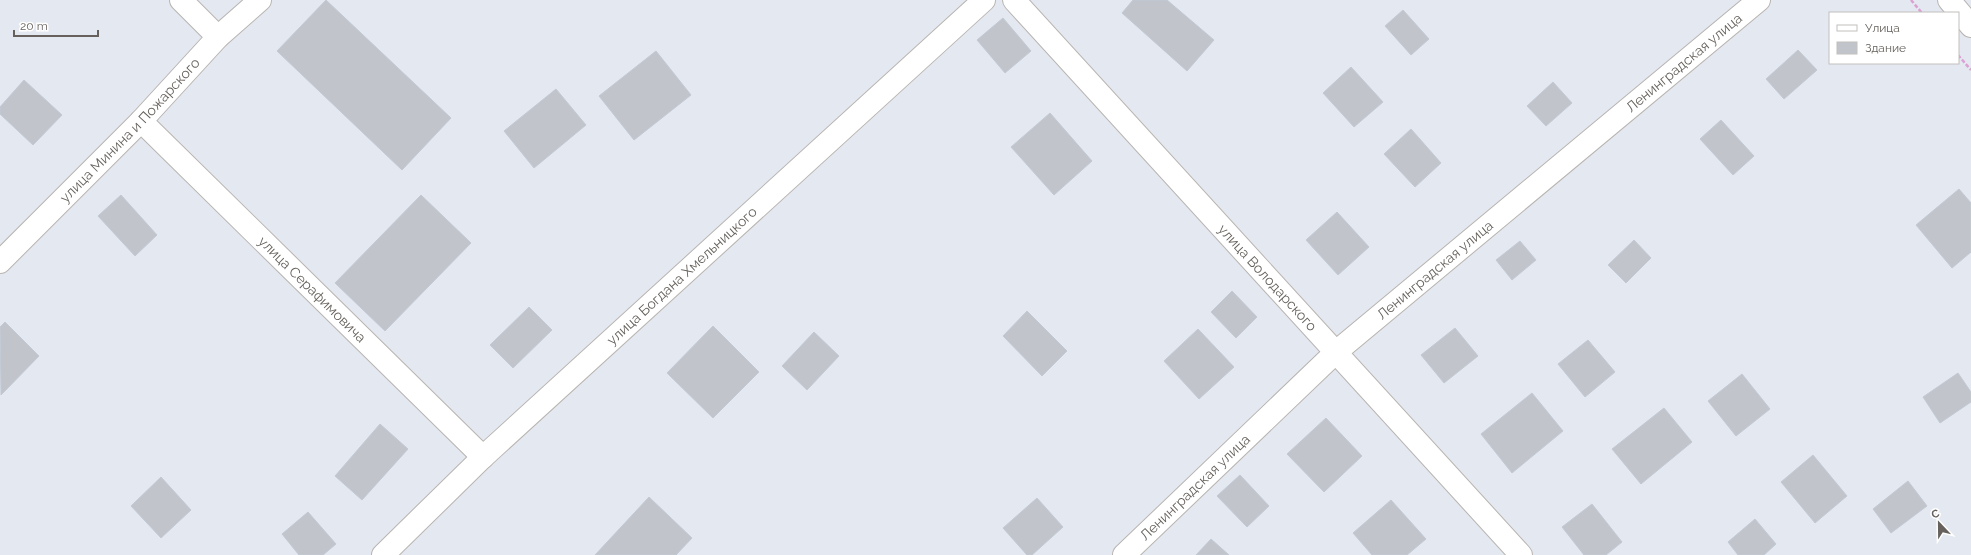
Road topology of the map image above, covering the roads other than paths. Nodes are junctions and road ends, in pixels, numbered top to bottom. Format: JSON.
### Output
{"nodes":[{"id":1,"x":181,"y":0,"type":"edge"},
{"id":2,"x":260,"y":0,"type":"edge"},
{"id":3,"x":984,"y":0,"type":"edge"},
{"id":4,"x":1014,"y":0,"type":"edge"},
{"id":5,"x":1759,"y":0,"type":"edge"},
{"id":6,"x":1949,"y":0,"type":"edge"},
{"id":7,"x":1971,"y":26,"type":"edge"},
{"id":8,"x":218,"y":37,"type":"junction"},
{"id":9,"x":141,"y":121,"type":"junction"},
{"id":10,"x":0,"y":262,"type":"edge"},
{"id":11,"x":1336,"y":352,"type":"junction"},
{"id":12,"x":483,"y":457,"type":"junction"},
{"id":13,"x":383,"y":555,"type":"edge"},
{"id":14,"x":1124,"y":555,"type":"edge"},
{"id":15,"x":1521,"y":555,"type":"edge"}],
"edges":[{"from":1,"to":8,"type":"street"},
{"from":2,"to":8,"type":"street","name":"улица Минина и Пожарского"},
{"from":3,"to":12,"type":"street","name":"улица Богдана Хмельницкого"},
{"from":4,"to":11,"type":"street","name":"улица Володарского"},
{"from":5,"to":11,"type":"street","name":"Ленинградская улица"},
{"from":6,"to":7,"type":"street"},
{"from":8,"to":9,"type":"street","name":"улица Минина и Пожарского"},
{"from":9,"to":10,"type":"street","name":"улица Минина и Пожарского"},
{"from":9,"to":12,"type":"street","name":"улица Серафимовича"},
{"from":11,"to":14,"type":"street","name":"Ленинградская улица"},
{"from":11,"to":15,"type":"street","name":"улица Володарского"},
{"from":12,"to":13,"type":"street","name":"улица Богдана Хмельницкого"}]}
